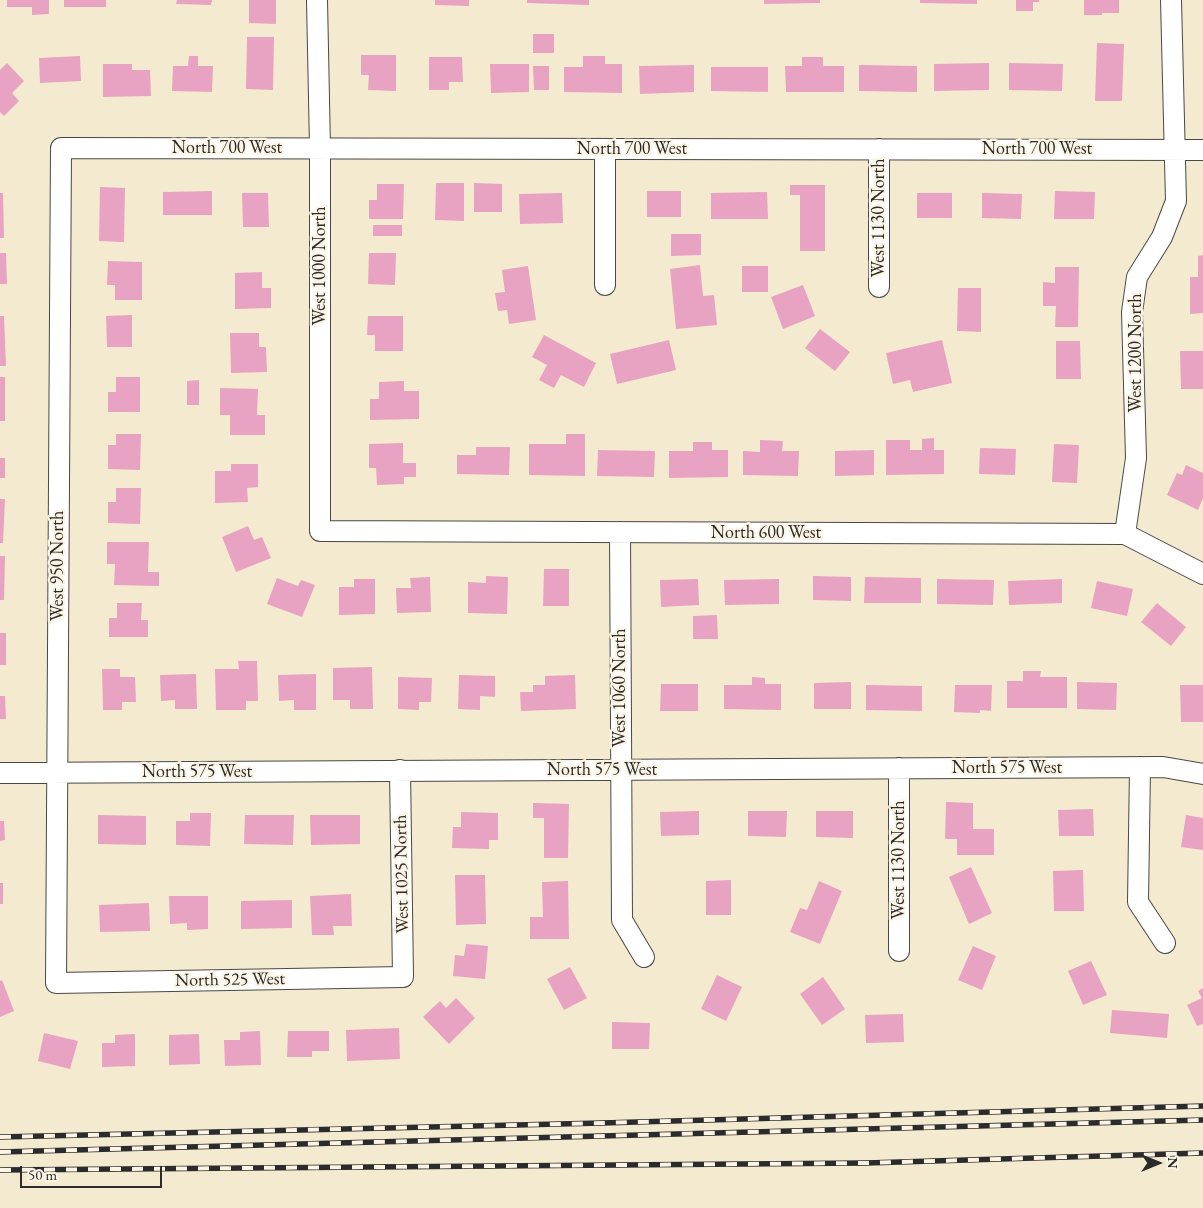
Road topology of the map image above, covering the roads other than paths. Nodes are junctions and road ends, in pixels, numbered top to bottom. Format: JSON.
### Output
{"nodes":[{"id":1,"x":317,"y":0,"type":"edge"},
{"id":2,"x":1171,"y":0,"type":"edge"},
{"id":3,"x":61,"y":148,"type":"joint"},
{"id":4,"x":320,"y":148,"type":"junction"},
{"id":5,"x":606,"y":149,"type":"junction"},
{"id":6,"x":879,"y":149,"type":"junction"},
{"id":7,"x":1175,"y":150,"type":"junction"},
{"id":8,"x":1203,"y":150,"type":"edge"},
{"id":9,"x":606,"y":285,"type":"dead end"},
{"id":10,"x":879,"y":287,"type":"dead end"},
{"id":11,"x":320,"y":531,"type":"joint"},
{"id":12,"x":620,"y":532,"type":"junction"},
{"id":13,"x":1125,"y":534,"type":"junction"},
{"id":14,"x":1203,"y":574,"type":"edge"},
{"id":15,"x":1140,"y":767,"type":"junction"},
{"id":16,"x":899,"y":768,"type":"junction"},
{"id":17,"x":400,"y":770,"type":"junction"},
{"id":18,"x":620,"y":770,"type":"junction"},
{"id":19,"x":57,"y":772,"type":"junction"},
{"id":20,"x":0,"y":773,"type":"edge"},
{"id":21,"x":1203,"y":774,"type":"edge"},
{"id":22,"x":1165,"y":943,"type":"dead end"},
{"id":23,"x":899,"y":951,"type":"dead end"},
{"id":24,"x":644,"y":957,"type":"dead end"},
{"id":25,"x":403,"y":977,"type":"joint"},
{"id":26,"x":56,"y":983,"type":"joint"}],
"edges":[{"from":1,"to":4,"type":"street","name":"West 1000 North"},
{"from":2,"to":7,"type":"street","name":"West 1200 North"},
{"from":3,"to":4,"type":"street","name":"North 700 West"},
{"from":3,"to":19,"type":"street","name":"West 950 North"},
{"from":4,"to":5,"type":"street","name":"North 700 West"},
{"from":4,"to":11,"type":"street","name":"West 1000 North"},
{"from":5,"to":6,"type":"street","name":"North 700 West"},
{"from":5,"to":9,"type":"street"},
{"from":6,"to":7,"type":"street","name":"North 700 West"},
{"from":6,"to":10,"type":"street","name":"West 1130 North"},
{"from":7,"to":8,"type":"street","name":"North 700 West"},
{"from":7,"to":13,"type":"street","name":"West 1200 North"},
{"from":11,"to":12,"type":"street","name":"North 600 West"},
{"from":12,"to":13,"type":"street","name":"North 600 West"},
{"from":12,"to":18,"type":"street","name":"West 1060 North"},
{"from":13,"to":14,"type":"street","name":"North 600 West"},
{"from":15,"to":16,"type":"street","name":"North 575 West"},
{"from":15,"to":21,"type":"street","name":"North 575 West"},
{"from":15,"to":22,"type":"street"},
{"from":16,"to":18,"type":"street","name":"North 575 West"},
{"from":16,"to":23,"type":"street","name":"West 1130 North"},
{"from":17,"to":18,"type":"street","name":"North 575 West"},
{"from":17,"to":19,"type":"street","name":"North 575 West"},
{"from":17,"to":25,"type":"street","name":"West 1025 North"},
{"from":18,"to":24,"type":"street","name":"West 1060 North"},
{"from":19,"to":20,"type":"street","name":"North 575 West"},
{"from":19,"to":26,"type":"street","name":"West 950 North"},
{"from":25,"to":26,"type":"street","name":"North 525 West"}]}
